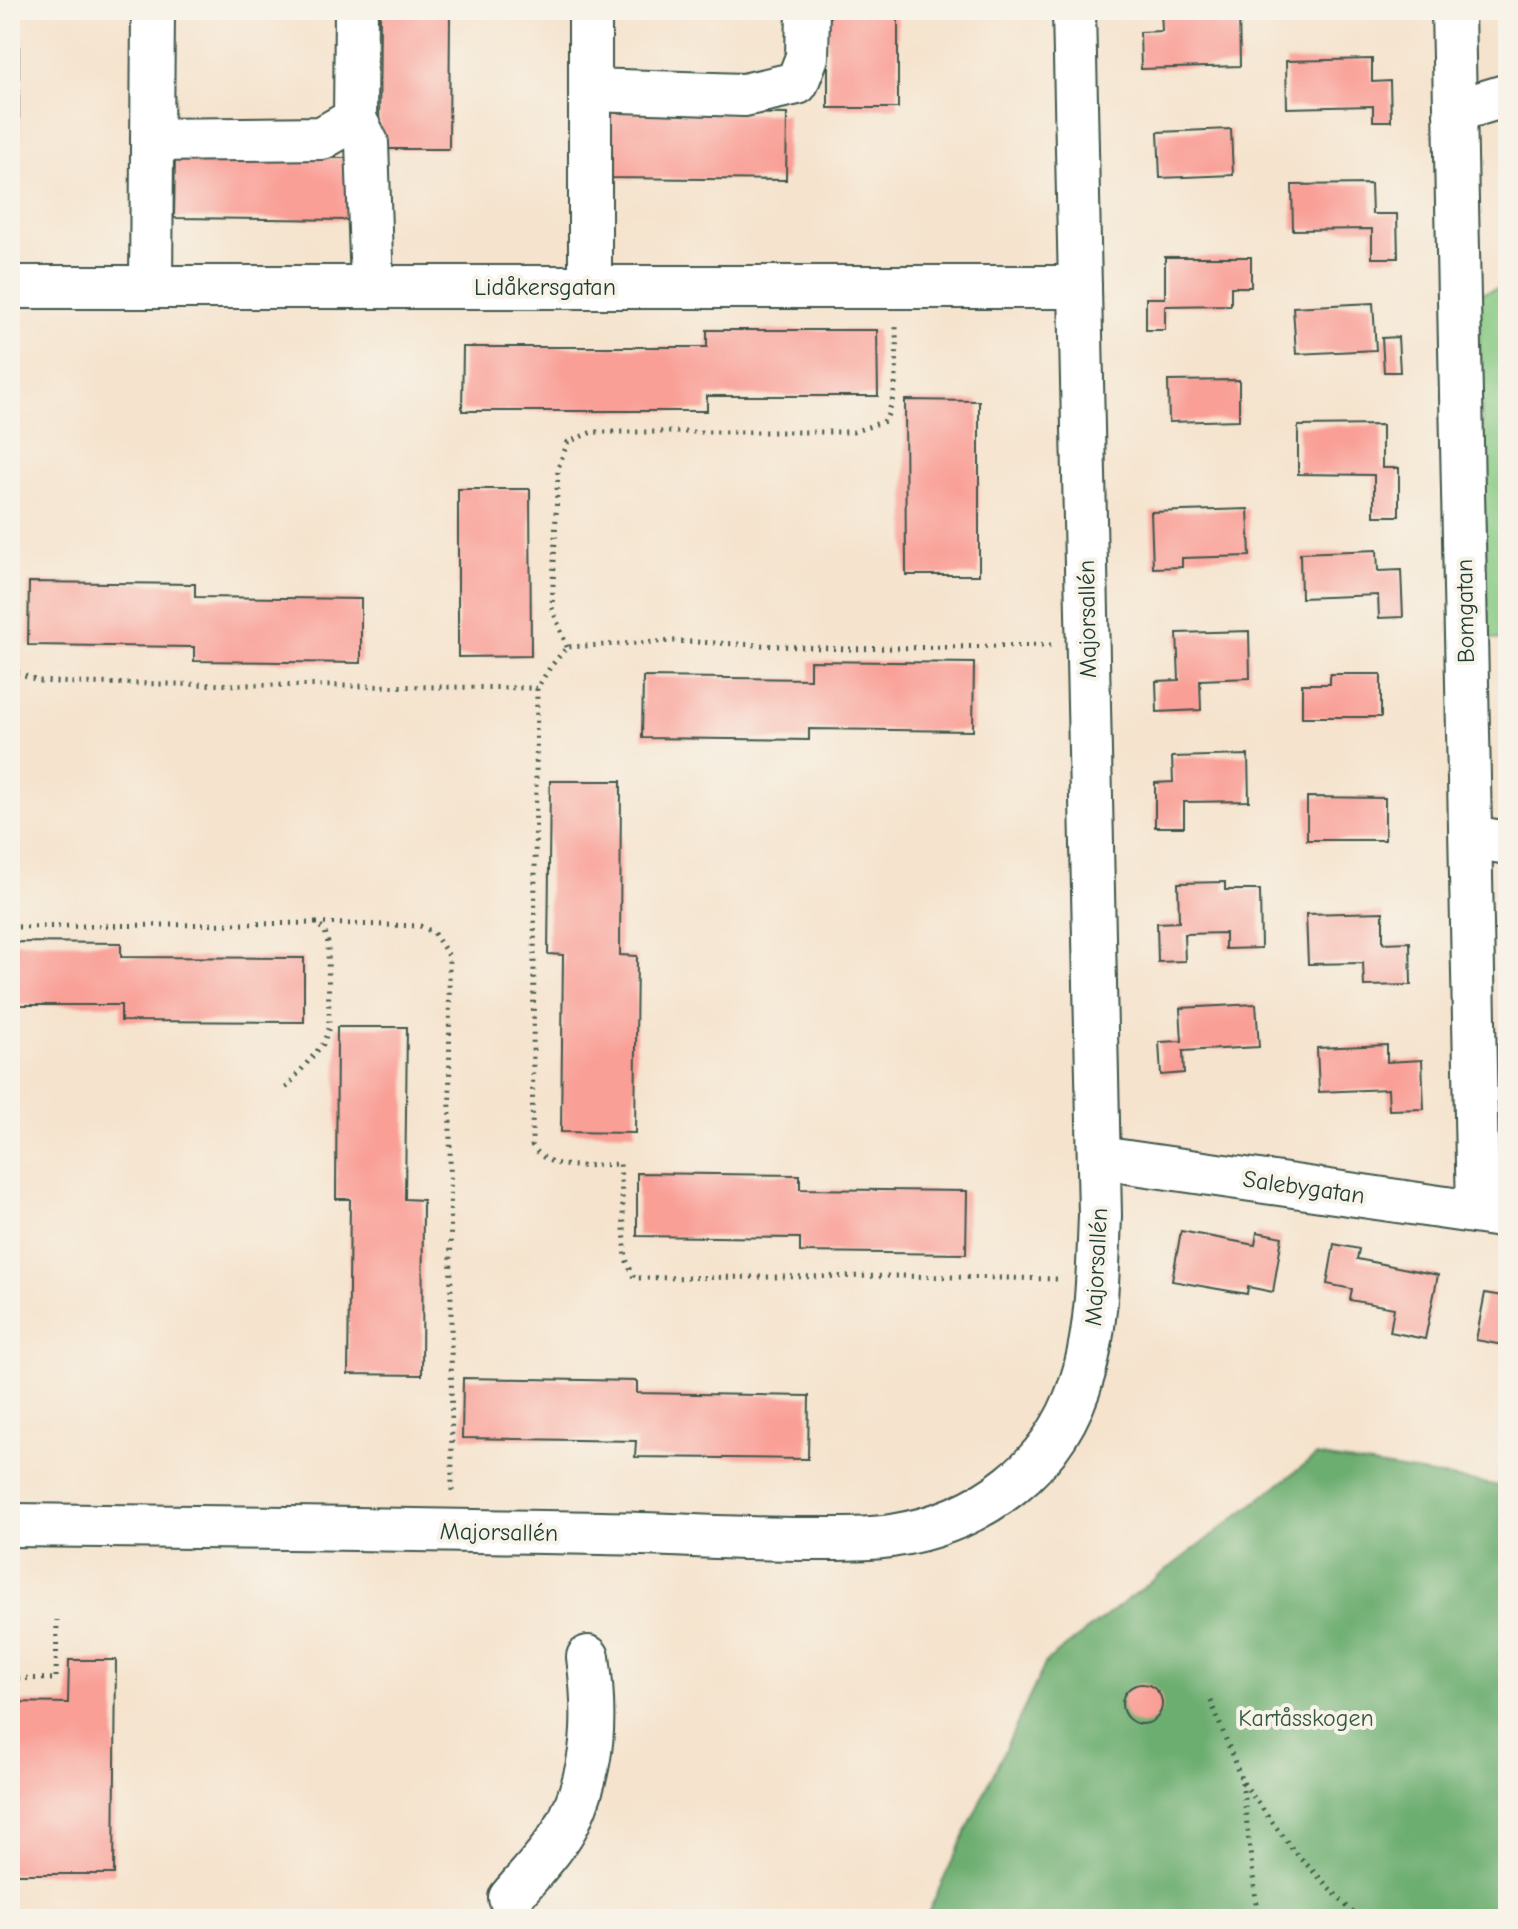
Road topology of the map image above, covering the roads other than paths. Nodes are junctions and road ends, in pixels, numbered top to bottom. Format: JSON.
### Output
{"nodes":[{"id":1,"x":153,"y":10,"type":"edge"},
{"id":2,"x":356,"y":10,"type":"edge"},
{"id":3,"x":590,"y":10,"type":"edge"},
{"id":4,"x":808,"y":10,"type":"edge"},
{"id":5,"x":1074,"y":10,"type":"edge"},
{"id":6,"x":1453,"y":10,"type":"edge"},
{"id":7,"x":590,"y":90,"type":"junction"},
{"id":8,"x":1508,"y":95,"type":"edge"},
{"id":9,"x":1455,"y":111,"type":"junction"},
{"id":10,"x":355,"y":119,"type":"junction"},
{"id":11,"x":152,"y":140,"type":"junction"},
{"id":12,"x":10,"y":287,"type":"edge"},
{"id":13,"x":151,"y":287,"type":"junction"},
{"id":14,"x":372,"y":287,"type":"junction"},
{"id":15,"x":590,"y":287,"type":"junction"},
{"id":16,"x":1080,"y":287,"type":"junction"},
{"id":17,"x":1489,"y":840,"type":"edge"},
{"id":18,"x":1100,"y":1158,"type":"junction"},
{"id":19,"x":1493,"y":1214,"type":"edge"},
{"id":20,"x":10,"y":1525,"type":"edge"},
{"id":21,"x":588,"y":1657,"type":"dead end"},
{"id":22,"x":510,"y":1898,"type":"dead end"}],
"edges":[{"from":1,"to":11,"type":"street"},
{"from":2,"to":10,"type":"street"},
{"from":3,"to":7,"type":"street"},
{"from":4,"to":7,"type":"street"},
{"from":5,"to":16,"type":"street","name":"Majorsallén"},
{"from":6,"to":9,"type":"street","name":"Bomgatan"},
{"from":7,"to":15,"type":"street"},
{"from":8,"to":9,"type":"street"},
{"from":9,"to":17,"type":"street","name":"Bomgatan"},
{"from":10,"to":11,"type":"street"},
{"from":10,"to":14,"type":"street"},
{"from":11,"to":13,"type":"street"},
{"from":12,"to":13,"type":"street","name":"Lidåkersgatan"},
{"from":13,"to":14,"type":"street","name":"Lidåkersgatan"},
{"from":14,"to":15,"type":"street","name":"Lidåkersgatan"},
{"from":15,"to":16,"type":"street","name":"Lidåkersgatan"},
{"from":16,"to":18,"type":"street","name":"Majorsallén"},
{"from":17,"to":19,"type":"street","name":"Bomgatan"},
{"from":18,"to":19,"type":"street","name":"Salebygatan"},
{"from":18,"to":20,"type":"street","name":"Majorsallén"},
{"from":21,"to":22,"type":"street"}]}
